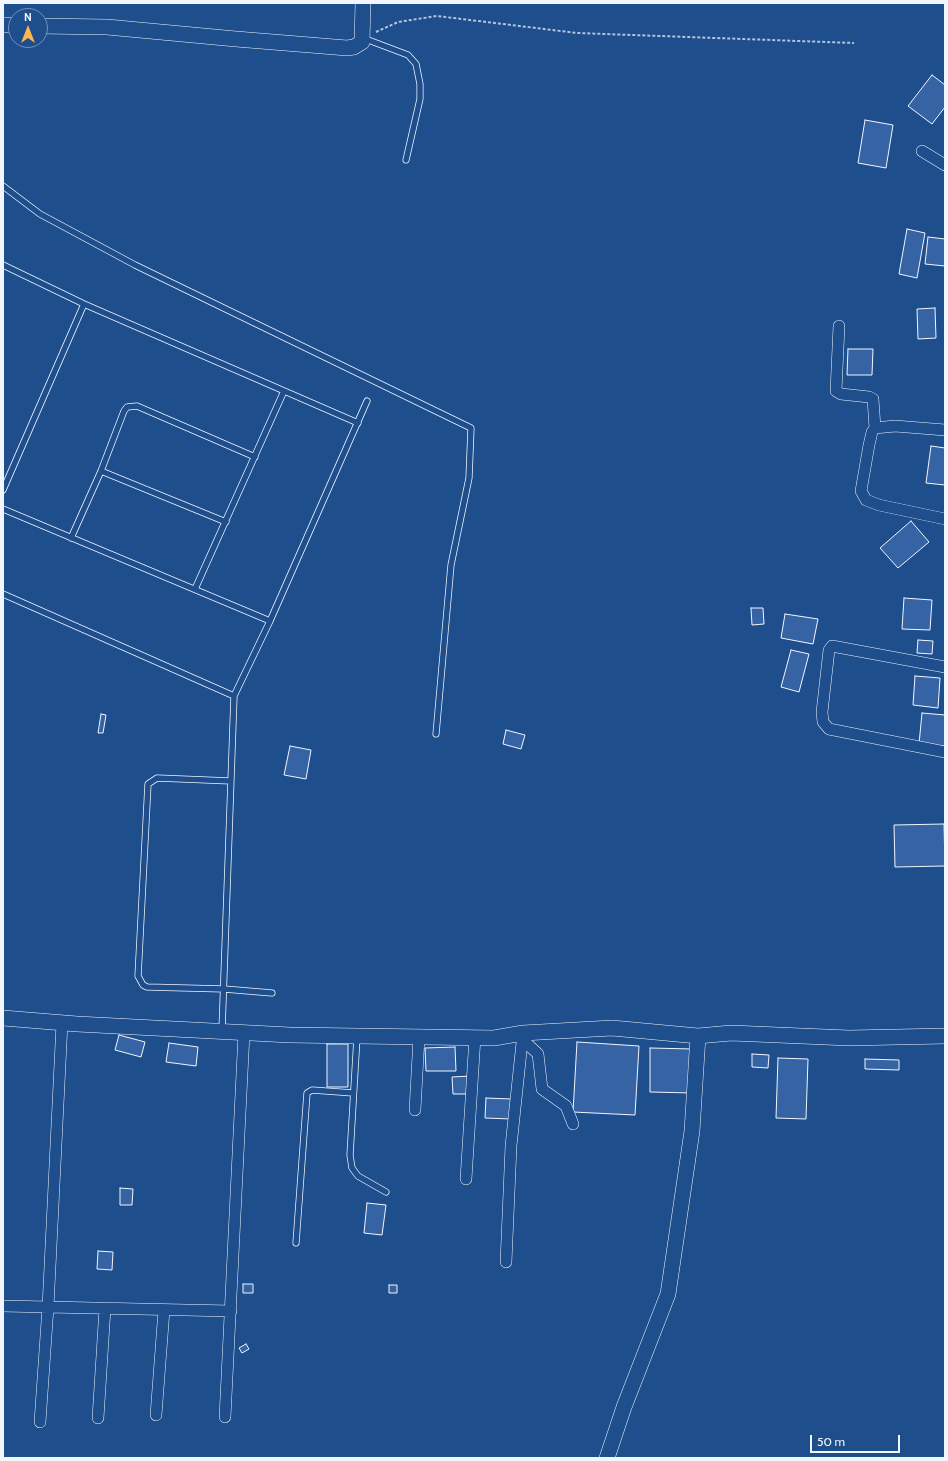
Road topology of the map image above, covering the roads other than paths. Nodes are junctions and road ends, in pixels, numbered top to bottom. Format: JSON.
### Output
{"nodes":[{"id":1,"x":363,"y":3,"type":"edge"},
{"id":2,"x":48,"y":26,"type":"edge"},
{"id":3,"x":362,"y":38,"type":"junction"},
{"id":4,"x":922,"y":151,"type":"dead end"},
{"id":5,"x":406,"y":160,"type":"dead end"},
{"id":6,"x":945,"y":165,"type":"edge"},
{"id":7,"x":3,"y":186,"type":"edge"},
{"id":8,"x":3,"y":265,"type":"edge"},
{"id":9,"x":84,"y":304,"type":"junction"},
{"id":10,"x":839,"y":326,"type":"dead end"},
{"id":11,"x":284,"y":391,"type":"junction"},
{"id":12,"x":367,"y":401,"type":"dead end"},
{"id":13,"x":358,"y":423,"type":"junction"},
{"id":14,"x":875,"y":428,"type":"junction"},
{"id":15,"x":945,"y":430,"type":"edge"},
{"id":16,"x":255,"y":457,"type":"junction"},
{"id":17,"x":101,"y":471,"type":"junction"},
{"id":18,"x":3,"y":490,"type":"edge"},
{"id":19,"x":3,"y":509,"type":"edge"},
{"id":20,"x":945,"y":519,"type":"edge"},
{"id":21,"x":226,"y":522,"type":"junction"},
{"id":22,"x":71,"y":538,"type":"junction"},
{"id":23,"x":195,"y":589,"type":"junction"},
{"id":24,"x":3,"y":594,"type":"edge"},
{"id":25,"x":270,"y":621,"type":"junction"},
{"id":26,"x":945,"y":667,"type":"edge"},
{"id":27,"x":234,"y":696,"type":"junction"},
{"id":28,"x":436,"y":734,"type":"dead end"},
{"id":29,"x":945,"y":752,"type":"edge"},
{"id":30,"x":231,"y":780,"type":"junction"},
{"id":31,"x":224,"y":989,"type":"junction"},
{"id":32,"x":272,"y":993,"type":"dead end"},
{"id":33,"x":3,"y":1018,"type":"edge"},
{"id":34,"x":62,"y":1023,"type":"junction"},
{"id":35,"x":222,"y":1032,"type":"junction"},
{"id":36,"x":244,"y":1033,"type":"junction"},
{"id":37,"x":357,"y":1036,"type":"junction"},
{"id":38,"x":522,"y":1036,"type":"junction"},
{"id":39,"x":698,"y":1036,"type":"junction"},
{"id":40,"x":945,"y":1036,"type":"edge"},
{"id":41,"x":419,"y":1037,"type":"junction"},
{"id":42,"x":474,"y":1037,"type":"junction"},
{"id":43,"x":353,"y":1093,"type":"junction"},
{"id":44,"x":415,"y":1110,"type":"dead end"},
{"id":45,"x":573,"y":1124,"type":"dead end"},
{"id":46,"x":466,"y":1179,"type":"dead end"},
{"id":47,"x":386,"y":1192,"type":"dead end"},
{"id":48,"x":296,"y":1243,"type":"dead end"},
{"id":49,"x":506,"y":1262,"type":"dead end"},
{"id":50,"x":3,"y":1306,"type":"edge"},
{"id":51,"x":48,"y":1307,"type":"junction"},
{"id":52,"x":105,"y":1308,"type":"junction"},
{"id":53,"x":164,"y":1310,"type":"junction"},
{"id":54,"x":230,"y":1312,"type":"junction"},
{"id":55,"x":156,"y":1415,"type":"dead end"},
{"id":56,"x":225,"y":1417,"type":"dead end"},
{"id":57,"x":98,"y":1418,"type":"dead end"},
{"id":58,"x":40,"y":1422,"type":"dead end"},
{"id":59,"x":607,"y":1458,"type":"edge"}],
"edges":[{"from":1,"to":3,"type":"street"},
{"from":2,"to":3,"type":"street"},
{"from":3,"to":5,"type":"lane"},
{"from":4,"to":6,"type":"street"},
{"from":7,"to":28,"type":"lane"},
{"from":8,"to":9,"type":"lane"},
{"from":9,"to":11,"type":"lane"},
{"from":9,"to":18,"type":"lane"},
{"from":10,"to":14,"type":"street"},
{"from":11,"to":13,"type":"lane"},
{"from":11,"to":16,"type":"lane"},
{"from":12,"to":13,"type":"lane"},
{"from":13,"to":25,"type":"lane"},
{"from":14,"to":15,"type":"street"},
{"from":14,"to":20,"type":"street"},
{"from":16,"to":17,"type":"lane"},
{"from":16,"to":21,"type":"lane"},
{"from":17,"to":21,"type":"lane"},
{"from":17,"to":22,"type":"lane"},
{"from":19,"to":22,"type":"lane"},
{"from":21,"to":23,"type":"lane"},
{"from":22,"to":23,"type":"lane"},
{"from":23,"to":25,"type":"lane"},
{"from":24,"to":27,"type":"lane"},
{"from":25,"to":27,"type":"lane"},
{"from":26,"to":29,"type":"street"},
{"from":27,"to":30,"type":"lane"},
{"from":30,"to":31,"type":"lane"},
{"from":30,"to":31,"type":"lane"},
{"from":31,"to":32,"type":"lane"},
{"from":31,"to":35,"type":"lane"},
{"from":33,"to":34,"type":"street"},
{"from":34,"to":35,"type":"street"},
{"from":34,"to":51,"type":"street"},
{"from":35,"to":36,"type":"street"},
{"from":36,"to":37,"type":"street"},
{"from":36,"to":54,"type":"street"},
{"from":37,"to":41,"type":"street"},
{"from":37,"to":43,"type":"lane"},
{"from":38,"to":39,"type":"street"},
{"from":38,"to":42,"type":"street"},
{"from":38,"to":45,"type":"street"},
{"from":38,"to":49,"type":"street"},
{"from":39,"to":40,"type":"street"},
{"from":39,"to":59,"type":"street"},
{"from":41,"to":42,"type":"street"},
{"from":41,"to":44,"type":"street"},
{"from":42,"to":46,"type":"street"},
{"from":43,"to":47,"type":"lane"},
{"from":43,"to":48,"type":"lane"},
{"from":50,"to":51,"type":"street"},
{"from":51,"to":52,"type":"street"},
{"from":51,"to":58,"type":"street"},
{"from":52,"to":53,"type":"street"},
{"from":52,"to":57,"type":"street"},
{"from":53,"to":54,"type":"street"},
{"from":53,"to":55,"type":"street"},
{"from":54,"to":56,"type":"street"}]}
